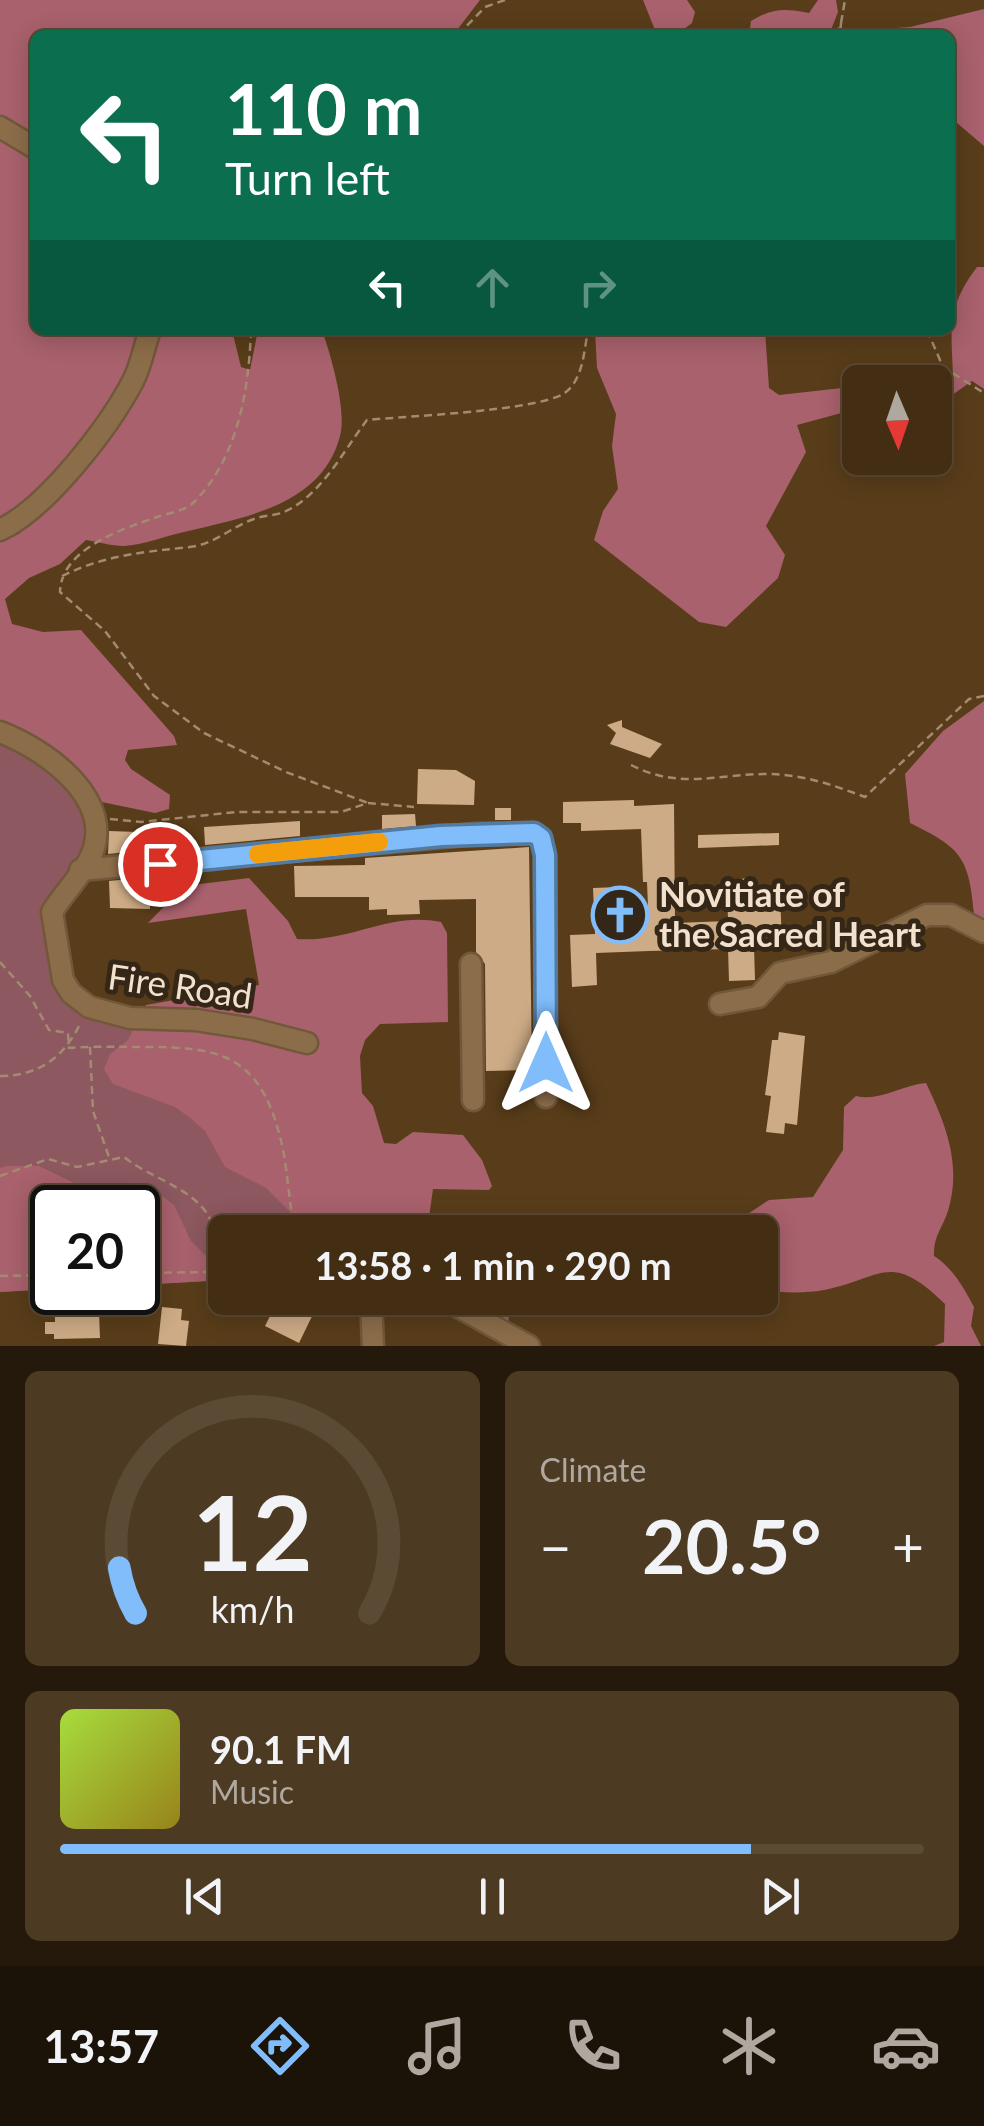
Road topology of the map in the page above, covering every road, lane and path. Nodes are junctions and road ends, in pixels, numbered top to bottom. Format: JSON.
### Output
{"nodes":[{"id":1,"x":506,"y":0,"type":"edge"},
{"id":2,"x":845,"y":0,"type":"edge"},
{"id":3,"x":463,"y":30,"type":"edge"},
{"id":4,"x":839,"y":30,"type":"edge"},
{"id":5,"x":0,"y":127,"type":"edge"},
{"id":6,"x":30,"y":145,"type":"edge"},
{"id":7,"x":148,"y":335,"type":"edge"},
{"id":8,"x":250,"y":335,"type":"edge"},
{"id":9,"x":587,"y":335,"type":"edge"},
{"id":10,"x":929,"y":335,"type":"edge"},
{"id":11,"x":984,"y":392,"type":"edge"},
{"id":12,"x":0,"y":530,"type":"edge"},
{"id":13,"x":60,"y":577,"type":"junction"},
{"id":14,"x":984,"y":696,"type":"edge"},
{"id":15,"x":0,"y":732,"type":"edge"},
{"id":16,"x":631,"y":765,"type":"dead end"},
{"id":17,"x":368,"y":803,"type":"junction"},
{"id":18,"x":414,"y":807,"type":"dead end"},
{"id":19,"x":94,"y":817,"type":"junction"},
{"id":20,"x":80,"y":870,"type":"junction"},
{"id":21,"x":984,"y":932,"type":"edge"},
{"id":22,"x":0,"y":962,"type":"edge"},
{"id":23,"x":471,"y":964,"type":"dead end"},
{"id":24,"x":720,"y":1004,"type":"dead end"},
{"id":25,"x":89,"y":1007,"type":"junction"},
{"id":26,"x":307,"y":1042,"type":"dead end"},
{"id":27,"x":90,"y":1047,"type":"junction"},
{"id":28,"x":69,"y":1048,"type":"junction"},
{"id":29,"x":0,"y":1076,"type":"edge"},
{"id":30,"x":546,"y":1097,"type":"dead end"},
{"id":31,"x":473,"y":1100,"type":"dead end"},
{"id":32,"x":110,"y":1162,"type":"junction"},
{"id":33,"x":0,"y":1176,"type":"edge"},
{"id":34,"x":292,"y":1215,"type":"edge"},
{"id":35,"x":208,"y":1219,"type":"edge"},
{"id":36,"x":208,"y":1272,"type":"edge"},
{"id":37,"x":160,"y":1273,"type":"edge"},
{"id":38,"x":30,"y":1275,"type":"edge"},
{"id":39,"x":0,"y":1276,"type":"edge"},
{"id":40,"x":372,"y":1315,"type":"edge"},
{"id":41,"x":473,"y":1315,"type":"edge"},
{"id":42,"x":373,"y":1346,"type":"edge"},
{"id":43,"x":530,"y":1346,"type":"edge"}],
"edges":[{"from":1,"to":3,"type":"path"},
{"from":2,"to":4,"type":"path"},
{"from":5,"to":6,"type":"street"},
{"from":7,"to":12,"type":"street"},
{"from":8,"to":13,"type":"path"},
{"from":9,"to":13,"type":"path"},
{"from":10,"to":11,"type":"path"},
{"from":13,"to":17,"type":"path"},
{"from":14,"to":16,"type":"path"},
{"from":15,"to":19,"type":"street"},
{"from":17,"to":18,"type":"path"},
{"from":17,"to":19,"type":"path"},
{"from":19,"to":20,"type":"street","name":"Fire Road"},
{"from":20,"to":25,"type":"street","name":"Fire Road"},
{"from":20,"to":30,"type":"street"},
{"from":21,"to":24,"type":"street"},
{"from":22,"to":28,"type":"path"},
{"from":23,"to":31,"type":"street"},
{"from":25,"to":26,"type":"street","name":"Fire Road"},
{"from":25,"to":28,"type":"path"},
{"from":27,"to":28,"type":"path"},
{"from":27,"to":32,"type":"path"},
{"from":27,"to":34,"type":"path"},
{"from":28,"to":29,"type":"path"},
{"from":32,"to":33,"type":"path"},
{"from":32,"to":35,"type":"path"},
{"from":36,"to":37,"type":"path"},
{"from":38,"to":39,"type":"path"},
{"from":40,"to":42,"type":"street"},
{"from":41,"to":43,"type":"street"}]}
